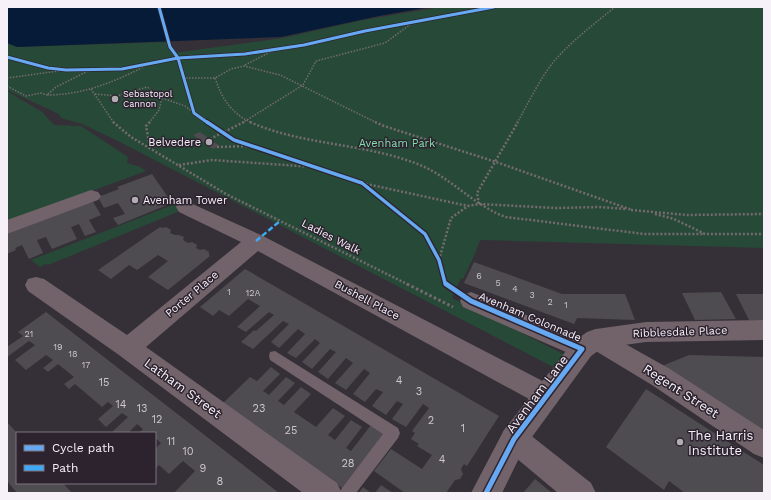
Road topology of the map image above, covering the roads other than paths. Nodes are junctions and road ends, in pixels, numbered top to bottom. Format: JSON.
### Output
{"nodes":[{"id":1,"x":91,"y":196,"type":"dead end"},
{"id":2,"x":186,"y":207,"type":"dead end"},
{"id":3,"x":7,"y":227,"type":"edge"},
{"id":4,"x":256,"y":241,"type":"junction"},
{"id":5,"x":36,"y":285,"type":"dead end"},
{"id":6,"x":464,"y":305,"type":"road end"},
{"id":7,"x":764,"y":330,"type":"edge"},
{"id":8,"x":589,"y":344,"type":"junction"},
{"id":9,"x":128,"y":348,"type":"junction"},
{"id":10,"x":275,"y":356,"type":"dead end"},
{"id":11,"x":547,"y":396,"type":"junction"},
{"id":12,"x":514,"y":440,"type":"junction"},
{"id":13,"x":764,"y":445,"type":"edge"},
{"id":14,"x":327,"y":493,"type":"edge"},
{"id":15,"x":347,"y":493,"type":"edge"},
{"id":16,"x":486,"y":493,"type":"edge"},
{"id":17,"x":581,"y":493,"type":"edge"}],
"edges":[{"from":1,"to":3,"type":"street"},
{"from":2,"to":4,"type":"street","name":"Bushell Place"},
{"from":4,"to":9,"type":"street","name":"Porter Place"},
{"from":4,"to":11,"type":"street","name":"Bushell Place"},
{"from":5,"to":9,"type":"street","name":"Latham Street"},
{"from":6,"to":8,"type":"street","name":"Avenham Colonnade"},
{"from":7,"to":8,"type":"street","name":"Ribblesdale Place"},
{"from":8,"to":11,"type":"street","name":"Avenham Lane"},
{"from":8,"to":13,"type":"street","name":"Regent Street"},
{"from":9,"to":14,"type":"street","name":"Latham Street"},
{"from":10,"to":15,"type":"lane"},
{"from":11,"to":12,"type":"street","name":"Avenham Lane"},
{"from":12,"to":16,"type":"street","name":"Avenham Lane"},
{"from":12,"to":17,"type":"street"}]}
